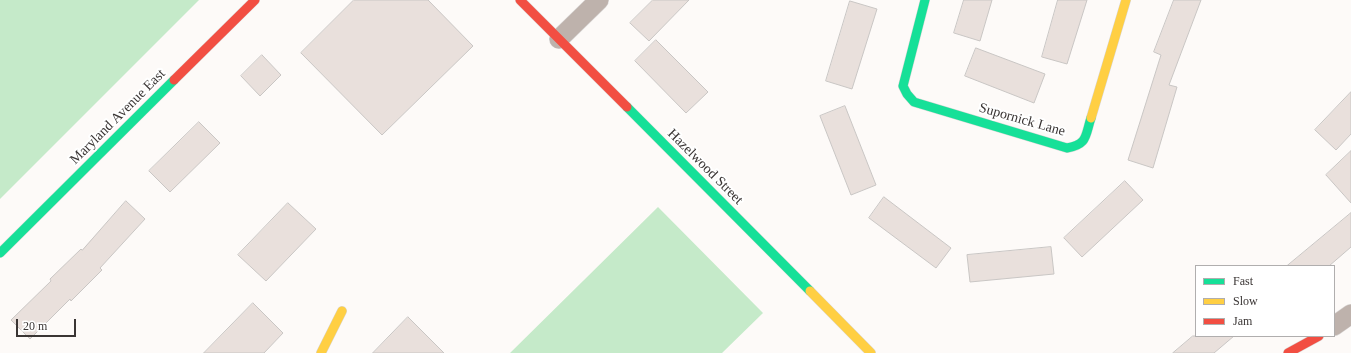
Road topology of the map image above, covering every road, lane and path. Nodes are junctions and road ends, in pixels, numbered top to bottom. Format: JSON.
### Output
{"nodes":[{"id":1,"x":255,"y":0,"type":"edge"},
{"id":2,"x":520,"y":0,"type":"edge"},
{"id":3,"x":599,"y":0,"type":"edge"},
{"id":4,"x":925,"y":0,"type":"edge"},
{"id":5,"x":1126,"y":0,"type":"edge"},
{"id":6,"x":559,"y":39,"type":"junction"},
{"id":7,"x":0,"y":253,"type":"edge"},
{"id":8,"x":342,"y":311,"type":"dead end"},
{"id":9,"x":1351,"y":314,"type":"edge"},
{"id":10,"x":1335,"y":325,"type":"edge"},
{"id":11,"x":1317,"y":337,"type":"edge"},
{"id":12,"x":321,"y":353,"type":"edge"},
{"id":13,"x":871,"y":353,"type":"edge"},
{"id":14,"x":1288,"y":353,"type":"edge"}],
"edges":[{"from":1,"to":7,"type":"street","name":"Maryland Avenue East"},
{"from":2,"to":6,"type":"street","name":"Hazelwood Street"},
{"from":3,"to":6,"type":"street"},
{"from":4,"to":5,"type":"street","name":"Supornick Lane"},
{"from":6,"to":13,"type":"street","name":"Hazelwood Street"},
{"from":8,"to":12,"type":"street"},
{"from":9,"to":10,"type":"street"},
{"from":11,"to":14,"type":"street"}]}
